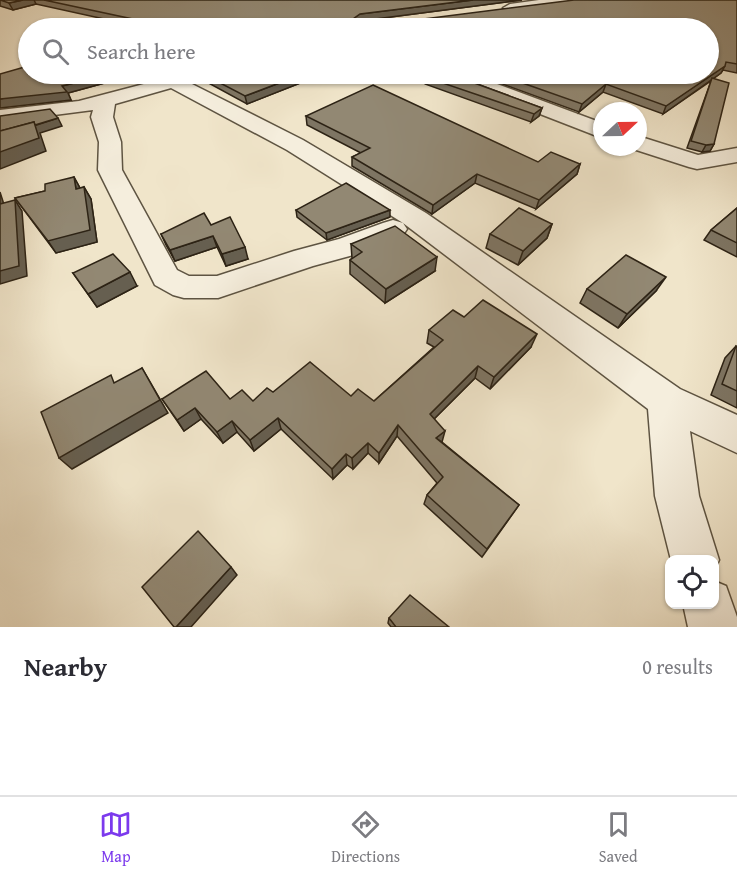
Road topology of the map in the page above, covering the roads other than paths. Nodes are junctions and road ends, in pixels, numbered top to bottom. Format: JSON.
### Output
{"nodes":[{"id":1,"x":573,"y":0,"type":"edge"},
{"id":2,"x":491,"y":11,"type":"edge"},
{"id":3,"x":167,"y":84,"type":"edge"},
{"id":4,"x":178,"y":84,"type":"edge"},
{"id":5,"x":480,"y":84,"type":"edge"},
{"id":6,"x":105,"y":101,"type":"junction"},
{"id":7,"x":0,"y":116,"type":"edge"},
{"id":8,"x":593,"y":128,"type":"edge"},
{"id":9,"x":647,"y":146,"type":"edge"},
{"id":10,"x":737,"y":155,"type":"edge"},
{"id":11,"x":416,"y":219,"type":"junction"},
{"id":12,"x":666,"y":400,"type":"junction"},
{"id":13,"x":737,"y":434,"type":"edge"},
{"id":14,"x":694,"y":555,"type":"edge"},
{"id":15,"x":709,"y":609,"type":"edge"},
{"id":16,"x":714,"y":627,"type":"edge"}],
"edges":[{"from":1,"to":2,"type":"street"},
{"from":3,"to":6,"type":"street"},
{"from":4,"to":11,"type":"street"},
{"from":5,"to":8,"type":"street"},
{"from":6,"to":7,"type":"street"},
{"from":6,"to":11,"type":"street"},
{"from":9,"to":10,"type":"street"},
{"from":11,"to":12,"type":"street"},
{"from":12,"to":13,"type":"street"},
{"from":12,"to":14,"type":"street"},
{"from":15,"to":16,"type":"street"}]}
